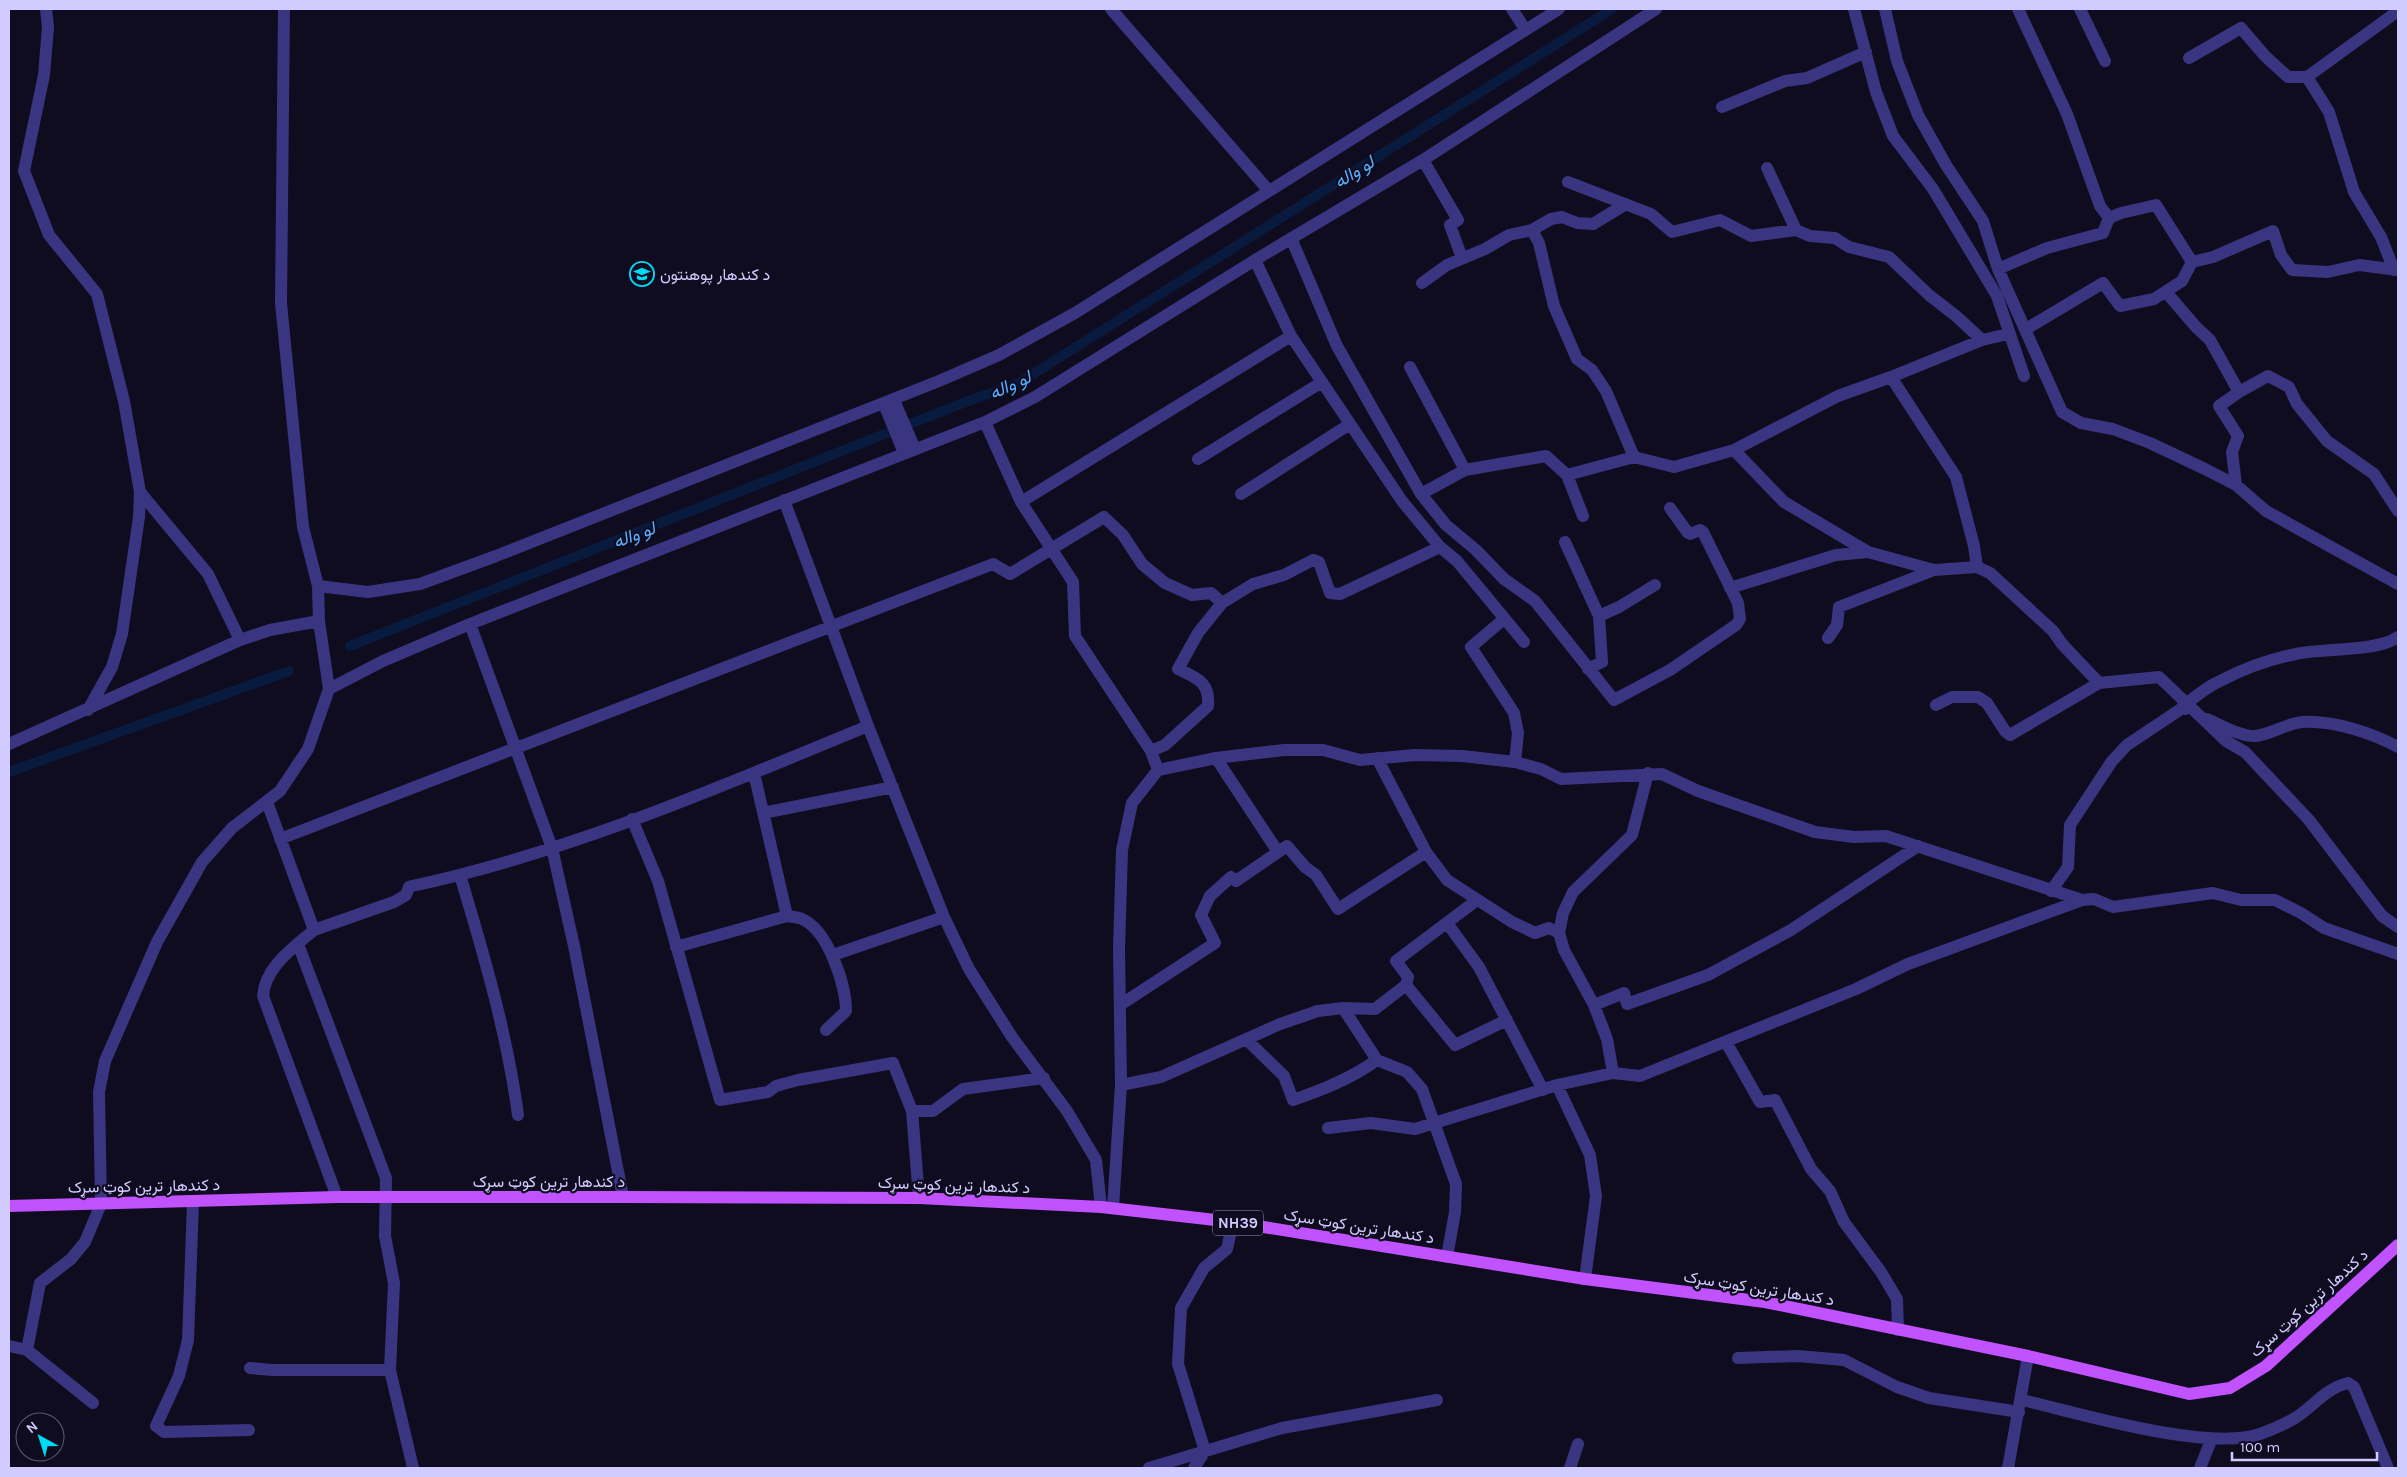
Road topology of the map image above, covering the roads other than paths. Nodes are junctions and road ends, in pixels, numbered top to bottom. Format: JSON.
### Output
{"nodes":[{"id":1,"x":46,"y":9,"type":"edge"},
{"id":2,"x":284,"y":9,"type":"edge"},
{"id":3,"x":1111,"y":9,"type":"edge"},
{"id":4,"x":1512,"y":9,"type":"edge"},
{"id":5,"x":1559,"y":9,"type":"edge"},
{"id":6,"x":1656,"y":9,"type":"edge"},
{"id":7,"x":1854,"y":9,"type":"edge"},
{"id":8,"x":1885,"y":9,"type":"edge"},
{"id":9,"x":2018,"y":9,"type":"edge"},
{"id":10,"x":2080,"y":9,"type":"edge"},
{"id":11,"x":2398,"y":11,"type":"edge"},
{"id":12,"x":1525,"y":29,"type":"junction"},
{"id":13,"x":1866,"y":52,"type":"junction"},
{"id":14,"x":2189,"y":58,"type":"dead end"},
{"id":15,"x":2105,"y":60,"type":"dead end"},
{"id":16,"x":2307,"y":77,"type":"junction"},
{"id":17,"x":1722,"y":107,"type":"dead end"},
{"id":18,"x":1423,"y":160,"type":"junction"},
{"id":19,"x":1767,"y":168,"type":"dead end"},
{"id":20,"x":1568,"y":182,"type":"dead end"},
{"id":21,"x":1269,"y":191,"type":"junction"},
{"id":22,"x":1626,"y":204,"type":"junction"},
{"id":23,"x":2109,"y":218,"type":"junction"},
{"id":24,"x":1532,"y":230,"type":"junction"},
{"id":25,"x":1796,"y":230,"type":"junction"},
{"id":26,"x":1291,"y":238,"type":"junction"},
{"id":27,"x":1462,"y":258,"type":"junction"},
{"id":28,"x":1255,"y":260,"type":"junction"},
{"id":29,"x":2192,"y":262,"type":"junction"},
{"id":30,"x":1998,"y":269,"type":"junction"},
{"id":31,"x":2396,"y":270,"type":"edge"},
{"id":32,"x":1422,"y":282,"type":"dead end"},
{"id":33,"x":2166,"y":292,"type":"junction"},
{"id":34,"x":2026,"y":329,"type":"junction"},
{"id":35,"x":2008,"y":334,"type":"junction"},
{"id":36,"x":1291,"y":336,"type":"junction"},
{"id":37,"x":1982,"y":340,"type":"junction"},
{"id":38,"x":1410,"y":367,"type":"dead end"},
{"id":39,"x":2024,"y":376,"type":"dead end"},
{"id":40,"x":1891,"y":377,"type":"junction"},
{"id":41,"x":1322,"y":382,"type":"junction"},
{"id":42,"x":2239,"y":392,"type":"junction"},
{"id":43,"x":889,"y":402,"type":"junction"},
{"id":44,"x":985,"y":422,"type":"junction"},
{"id":45,"x":1350,"y":424,"type":"junction"},
{"id":46,"x":1734,"y":450,"type":"junction"},
{"id":47,"x":909,"y":451,"type":"junction"},
{"id":48,"x":1634,"y":457,"type":"junction"},
{"id":49,"x":1198,"y":459,"type":"dead end"},
{"id":50,"x":1466,"y":470,"type":"junction"},
{"id":51,"x":1568,"y":475,"type":"junction"},
{"id":52,"x":2236,"y":485,"type":"junction"},
{"id":53,"x":140,"y":492,"type":"junction"},
{"id":54,"x":1241,"y":494,"type":"dead end"},
{"id":55,"x":1421,"y":494,"type":"junction"},
{"id":56,"x":784,"y":500,"type":"junction"},
{"id":57,"x":1021,"y":502,"type":"junction"},
{"id":58,"x":1670,"y":508,"type":"dead end"},
{"id":59,"x":2398,"y":510,"type":"edge"},
{"id":60,"x":1583,"y":516,"type":"dead end"},
{"id":61,"x":1565,"y":542,"type":"dead end"},
{"id":62,"x":1440,"y":547,"type":"junction"},
{"id":63,"x":1051,"y":548,"type":"junction"},
{"id":64,"x":1868,"y":552,"type":"junction"},
{"id":65,"x":1977,"y":567,"type":"junction"},
{"id":66,"x":1934,"y":570,"type":"junction"},
{"id":67,"x":2398,"y":584,"type":"edge"},
{"id":68,"x":318,"y":586,"type":"junction"},
{"id":69,"x":1655,"y":586,"type":"dead end"},
{"id":70,"x":1730,"y":588,"type":"junction"},
{"id":71,"x":1222,"y":603,"type":"junction"},
{"id":72,"x":1599,"y":616,"type":"junction"},
{"id":73,"x":1504,"y":619,"type":"junction"},
{"id":74,"x":319,"y":621,"type":"junction"},
{"id":75,"x":470,"y":624,"type":"junction"},
{"id":76,"x":832,"y":627,"type":"junction"},
{"id":77,"x":2398,"y":637,"type":"edge"},
{"id":78,"x":1828,"y":638,"type":"dead end"},
{"id":79,"x":240,"y":640,"type":"junction"},
{"id":80,"x":1524,"y":642,"type":"dead end"},
{"id":81,"x":1588,"y":669,"type":"junction"},
{"id":82,"x":2099,"y":684,"type":"junction"},
{"id":83,"x":329,"y":689,"type":"junction"},
{"id":84,"x":1936,"y":705,"type":"dead end"},
{"id":85,"x":2187,"y":706,"type":"junction"},
{"id":86,"x":88,"y":710,"type":"junction"},
{"id":87,"x":868,"y":726,"type":"junction"},
{"id":88,"x":9,"y":744,"type":"edge"},
{"id":89,"x":2398,"y":747,"type":"edge"},
{"id":90,"x":517,"y":748,"type":"junction"},
{"id":91,"x":1151,"y":751,"type":"junction"},
{"id":92,"x":1216,"y":758,"type":"junction"},
{"id":93,"x":1377,"y":758,"type":"junction"},
{"id":94,"x":1515,"y":762,"type":"junction"},
{"id":95,"x":1158,"y":770,"type":"junction"},
{"id":96,"x":754,"y":772,"type":"junction"},
{"id":97,"x":1648,"y":774,"type":"junction"},
{"id":98,"x":892,"y":787,"type":"junction"},
{"id":99,"x":266,"y":802,"type":"junction"},
{"id":100,"x":763,"y":813,"type":"junction"},
{"id":101,"x":632,"y":819,"type":"junction"},
{"id":102,"x":280,"y":839,"type":"junction"},
{"id":103,"x":1918,"y":846,"type":"junction"},
{"id":104,"x":552,"y":848,"type":"junction"},
{"id":105,"x":1278,"y":852,"type":"junction"},
{"id":106,"x":1426,"y":852,"type":"junction"},
{"id":107,"x":460,"y":876,"type":"junction"},
{"id":108,"x":2051,"y":891,"type":"junction"},
{"id":109,"x":1477,"y":900,"type":"junction"},
{"id":110,"x":2082,"y":900,"type":"junction"},
{"id":111,"x":787,"y":916,"type":"junction"},
{"id":112,"x":944,"y":917,"type":"junction"},
{"id":113,"x":1447,"y":923,"type":"junction"},
{"id":114,"x":2398,"y":927,"type":"edge"},
{"id":115,"x":314,"y":930,"type":"junction"},
{"id":116,"x":1554,"y":931,"type":"junction"},
{"id":117,"x":298,"y":944,"type":"junction"},
{"id":118,"x":676,"y":947,"type":"junction"},
{"id":119,"x":2398,"y":954,"type":"edge"},
{"id":120,"x":833,"y":955,"type":"junction"},
{"id":121,"x":1406,"y":985,"type":"junction"},
{"id":122,"x":1120,"y":1005,"type":"junction"},
{"id":123,"x":1594,"y":1006,"type":"junction"},
{"id":124,"x":1343,"y":1008,"type":"junction"},
{"id":125,"x":1506,"y":1020,"type":"junction"},
{"id":126,"x":826,"y":1030,"type":"dead end"},
{"id":127,"x":1246,"y":1039,"type":"junction"},
{"id":128,"x":1726,"y":1042,"type":"junction"},
{"id":129,"x":1377,"y":1060,"type":"junction"},
{"id":130,"x":1613,"y":1073,"type":"junction"},
{"id":131,"x":1044,"y":1078,"type":"junction"},
{"id":132,"x":1557,"y":1085,"type":"junction"},
{"id":133,"x":1121,"y":1086,"type":"junction"},
{"id":134,"x":1543,"y":1090,"type":"junction"},
{"id":135,"x":912,"y":1111,"type":"junction"},
{"id":136,"x":518,"y":1115,"type":"dead end"},
{"id":137,"x":1435,"y":1123,"type":"junction"},
{"id":138,"x":1328,"y":1128,"type":"dead end"},
{"id":139,"x":337,"y":1197,"type":"junction"},
{"id":140,"x":386,"y":1197,"type":"junction"},
{"id":141,"x":623,"y":1197,"type":"junction"},
{"id":142,"x":919,"y":1198,"type":"junction"},
{"id":143,"x":193,"y":1202,"type":"junction"},
{"id":144,"x":101,"y":1204,"type":"junction"},
{"id":145,"x":9,"y":1206,"type":"edge"},
{"id":146,"x":1107,"y":1207,"type":"junction"},
{"id":147,"x":1233,"y":1222,"type":"junction"},
{"id":148,"x":2398,"y":1245,"type":"edge"},
{"id":149,"x":1447,"y":1256,"type":"junction"},
{"id":150,"x":1585,"y":1279,"type":"junction"},
{"id":151,"x":1898,"y":1330,"type":"junction"},
{"id":152,"x":9,"y":1346,"type":"edge"},
{"id":153,"x":27,"y":1350,"type":"junction"},
{"id":154,"x":2028,"y":1356,"type":"junction"},
{"id":155,"x":1738,"y":1358,"type":"dead end"},
{"id":156,"x":250,"y":1368,"type":"dead end"},
{"id":157,"x":390,"y":1370,"type":"junction"},
{"id":158,"x":1437,"y":1400,"type":"dead end"},
{"id":159,"x":93,"y":1403,"type":"dead end"},
{"id":160,"x":2021,"y":1406,"type":"junction"},
{"id":161,"x":249,"y":1430,"type":"dead end"},
{"id":162,"x":2212,"y":1438,"type":"junction"},
{"id":163,"x":1578,"y":1444,"type":"dead end"},
{"id":164,"x":1205,"y":1451,"type":"junction"},
{"id":165,"x":413,"y":1468,"type":"edge"},
{"id":166,"x":1149,"y":1468,"type":"edge"},
{"id":167,"x":1194,"y":1468,"type":"edge"},
{"id":168,"x":1570,"y":1468,"type":"edge"},
{"id":169,"x":2008,"y":1468,"type":"edge"},
{"id":170,"x":2200,"y":1468,"type":"edge"},
{"id":171,"x":2388,"y":1468,"type":"edge"}],
"edges":[{"from":1,"to":53,"type":"street"},
{"from":2,"to":68,"type":"street"},
{"from":3,"to":21,"type":"street"},
{"from":4,"to":12,"type":"street"},
{"from":5,"to":12,"type":"street"},
{"from":6,"to":18,"type":"street"},
{"from":7,"to":13,"type":"street"},
{"from":8,"to":30,"type":"street"},
{"from":9,"to":23,"type":"street"},
{"from":10,"to":15,"type":"street"},
{"from":11,"to":16,"type":"street"},
{"from":12,"to":21,"type":"street"},
{"from":13,"to":17,"type":"street"},
{"from":13,"to":35,"type":"street"},
{"from":14,"to":16,"type":"street"},
{"from":16,"to":31,"type":"street"},
{"from":18,"to":26,"type":"street"},
{"from":18,"to":27,"type":"street"},
{"from":19,"to":25,"type":"street"},
{"from":20,"to":22,"type":"street"},
{"from":21,"to":43,"type":"street"},
{"from":22,"to":24,"type":"street"},
{"from":22,"to":25,"type":"street"},
{"from":23,"to":29,"type":"street"},
{"from":23,"to":30,"type":"street"},
{"from":24,"to":27,"type":"street"},
{"from":24,"to":48,"type":"street"},
{"from":25,"to":37,"type":"street"},
{"from":26,"to":28,"type":"street"},
{"from":26,"to":55,"type":"street"},
{"from":27,"to":32,"type":"street"},
{"from":28,"to":36,"type":"street"},
{"from":28,"to":44,"type":"street"},
{"from":29,"to":31,"type":"street"},
{"from":29,"to":33,"type":"street"},
{"from":30,"to":34,"type":"street"},
{"from":33,"to":34,"type":"street"},
{"from":33,"to":42,"type":"street"},
{"from":34,"to":52,"type":"street"},
{"from":35,"to":37,"type":"street"},
{"from":35,"to":39,"type":"street"},
{"from":36,"to":41,"type":"street"},
{"from":36,"to":57,"type":"street"},
{"from":37,"to":40,"type":"street"},
{"from":38,"to":50,"type":"street"},
{"from":40,"to":46,"type":"street"},
{"from":40,"to":65,"type":"street"},
{"from":41,"to":45,"type":"street"},
{"from":41,"to":49,"type":"street"},
{"from":42,"to":52,"type":"street"},
{"from":42,"to":59,"type":"street"},
{"from":43,"to":47,"type":"street"},
{"from":43,"to":68,"type":"street"},
{"from":44,"to":47,"type":"street"},
{"from":44,"to":57,"type":"street"},
{"from":45,"to":54,"type":"street"},
{"from":45,"to":62,"type":"street"},
{"from":46,"to":48,"type":"street"},
{"from":46,"to":64,"type":"street"},
{"from":47,"to":56,"type":"street"},
{"from":48,"to":51,"type":"street"},
{"from":50,"to":51,"type":"street"},
{"from":50,"to":55,"type":"street"},
{"from":51,"to":60,"type":"street"},
{"from":52,"to":67,"type":"street"},
{"from":53,"to":79,"type":"street"},
{"from":53,"to":86,"type":"street"},
{"from":55,"to":81,"type":"street"},
{"from":56,"to":75,"type":"street"},
{"from":56,"to":76,"type":"street"},
{"from":57,"to":63,"type":"street"},
{"from":58,"to":70,"type":"street"},
{"from":61,"to":72,"type":"street"},
{"from":62,"to":71,"type":"street"},
{"from":62,"to":73,"type":"street"},
{"from":63,"to":71,"type":"street"},
{"from":63,"to":76,"type":"street"},
{"from":63,"to":91,"type":"street"},
{"from":64,"to":66,"type":"street"},
{"from":64,"to":70,"type":"street"},
{"from":65,"to":66,"type":"street"},
{"from":65,"to":82,"type":"street"},
{"from":66,"to":78,"type":"street"},
{"from":68,"to":74,"type":"street"},
{"from":69,"to":72,"type":"street"},
{"from":70,"to":81,"type":"street"},
{"from":71,"to":91,"type":"street"},
{"from":72,"to":81,"type":"street"},
{"from":73,"to":80,"type":"street"},
{"from":73,"to":94,"type":"street"},
{"from":74,"to":79,"type":"street"},
{"from":74,"to":83,"type":"street"},
{"from":75,"to":83,"type":"street"},
{"from":75,"to":90,"type":"street"},
{"from":76,"to":87,"type":"street"},
{"from":76,"to":90,"type":"street"},
{"from":77,"to":89,"type":"street"},
{"from":79,"to":86,"type":"street"},
{"from":82,"to":84,"type":"street"},
{"from":82,"to":85,"type":"street"},
{"from":83,"to":99,"type":"street"},
{"from":85,"to":108,"type":"street"},
{"from":85,"to":114,"type":"street"},
{"from":86,"to":88,"type":"street"},
{"from":87,"to":96,"type":"street"},
{"from":87,"to":98,"type":"street"},
{"from":90,"to":102,"type":"street"},
{"from":90,"to":104,"type":"street"},
{"from":91,"to":95,"type":"street"},
{"from":92,"to":93,"type":"street"},
{"from":92,"to":95,"type":"street"},
{"from":92,"to":105,"type":"street"},
{"from":93,"to":94,"type":"street"},
{"from":93,"to":106,"type":"street"},
{"from":94,"to":97,"type":"street"},
{"from":95,"to":122,"type":"street"},
{"from":96,"to":100,"type":"street"},
{"from":96,"to":101,"type":"street"},
{"from":97,"to":103,"type":"street"},
{"from":97,"to":116,"type":"street"},
{"from":98,"to":100,"type":"street"},
{"from":98,"to":112,"type":"street"},
{"from":99,"to":102,"type":"street"},
{"from":99,"to":144,"type":"street"},
{"from":100,"to":111,"type":"street"},
{"from":101,"to":104,"type":"street"},
{"from":101,"to":118,"type":"street"},
{"from":102,"to":115,"type":"street"},
{"from":103,"to":108,"type":"street"},
{"from":103,"to":123,"type":"street"},
{"from":104,"to":107,"type":"street"},
{"from":104,"to":141,"type":"street"},
{"from":105,"to":106,"type":"street"},
{"from":105,"to":122,"type":"street"},
{"from":106,"to":109,"type":"street"},
{"from":107,"to":115,"type":"street"},
{"from":107,"to":136,"type":"street"},
{"from":108,"to":110,"type":"street"},
{"from":109,"to":113,"type":"street"},
{"from":109,"to":116,"type":"street"},
{"from":110,"to":119,"type":"street"},
{"from":110,"to":128,"type":"street"},
{"from":111,"to":118,"type":"street"},
{"from":111,"to":120,"type":"street"},
{"from":112,"to":120,"type":"street"},
{"from":112,"to":131,"type":"street"},
{"from":113,"to":121,"type":"street"},
{"from":113,"to":125,"type":"street"},
{"from":115,"to":117,"type":"street"},
{"from":116,"to":123,"type":"street"},
{"from":117,"to":139,"type":"street"},
{"from":117,"to":140,"type":"street"},
{"from":118,"to":135,"type":"street"},
{"from":120,"to":126,"type":"street"},
{"from":121,"to":124,"type":"street"},
{"from":121,"to":125,"type":"street"},
{"from":122,"to":133,"type":"street"},
{"from":123,"to":130,"type":"street"},
{"from":124,"to":127,"type":"street"},
{"from":124,"to":129,"type":"street"},
{"from":125,"to":134,"type":"street"},
{"from":127,"to":129,"type":"street"},
{"from":127,"to":133,"type":"street"},
{"from":128,"to":130,"type":"street"},
{"from":128,"to":151,"type":"street"},
{"from":129,"to":137,"type":"street"},
{"from":130,"to":132,"type":"street"},
{"from":131,"to":135,"type":"street"},
{"from":131,"to":146,"type":"street"},
{"from":132,"to":134,"type":"street"},
{"from":132,"to":150,"type":"street"},
{"from":133,"to":146,"type":"street"},
{"from":134,"to":137,"type":"street"},
{"from":135,"to":142,"type":"street"},
{"from":137,"to":138,"type":"street"},
{"from":137,"to":149,"type":"street"},
{"from":139,"to":140,"type":"main road","name":"د کندهار ترين کوټ سړک","number":"NH39"},
{"from":139,"to":143,"type":"main road","name":"د کندهار ترين کوټ سړک","number":"NH39"},
{"from":140,"to":141,"type":"main road","name":"د کندهار ترين کوټ سړک","number":"NH39"},
{"from":140,"to":157,"type":"street"},
{"from":141,"to":142,"type":"main road","name":"د کندهار ترين کوټ سړک","number":"NH39"},
{"from":142,"to":146,"type":"main road","name":"د کندهار ترين کوټ سړک","number":"NH39"},
{"from":143,"to":144,"type":"main road","name":"د کندهار ترين کوټ سړک","number":"NH39"},
{"from":143,"to":161,"type":"street"},
{"from":144,"to":145,"type":"main road","name":"د کندهار ترين کوټ سړک","number":"NH39"},
{"from":144,"to":153,"type":"street"},
{"from":146,"to":147,"type":"main road","name":"د کندهار ترين کوټ سړک","number":"NH39"},
{"from":147,"to":149,"type":"main road","name":"د کندهار ترين کوټ سړک","number":"NH39"},
{"from":147,"to":164,"type":"street"},
{"from":148,"to":154,"type":"main road","name":"د کندهار ترين کوټ سړک","number":"NH39"},
{"from":149,"to":150,"type":"main road","name":"د کندهار ترين کوټ سړک","number":"NH39"},
{"from":150,"to":151,"type":"main road","name":"د کندهار ترين کوټ سړک","number":"NH39"},
{"from":151,"to":154,"type":"main road","name":"د کندهار ترين کوټ سړک","number":"NH39"},
{"from":152,"to":153,"type":"street"},
{"from":153,"to":159,"type":"street"},
{"from":154,"to":160,"type":"street"},
{"from":155,"to":160,"type":"street"},
{"from":156,"to":157,"type":"street"},
{"from":157,"to":165,"type":"street"},
{"from":158,"to":164,"type":"street"},
{"from":160,"to":162,"type":"street"},
{"from":160,"to":169,"type":"street"},
{"from":162,"to":170,"type":"street"},
{"from":162,"to":171,"type":"street"},
{"from":163,"to":168,"type":"street"},
{"from":164,"to":166,"type":"street"},
{"from":164,"to":167,"type":"street"}]}
